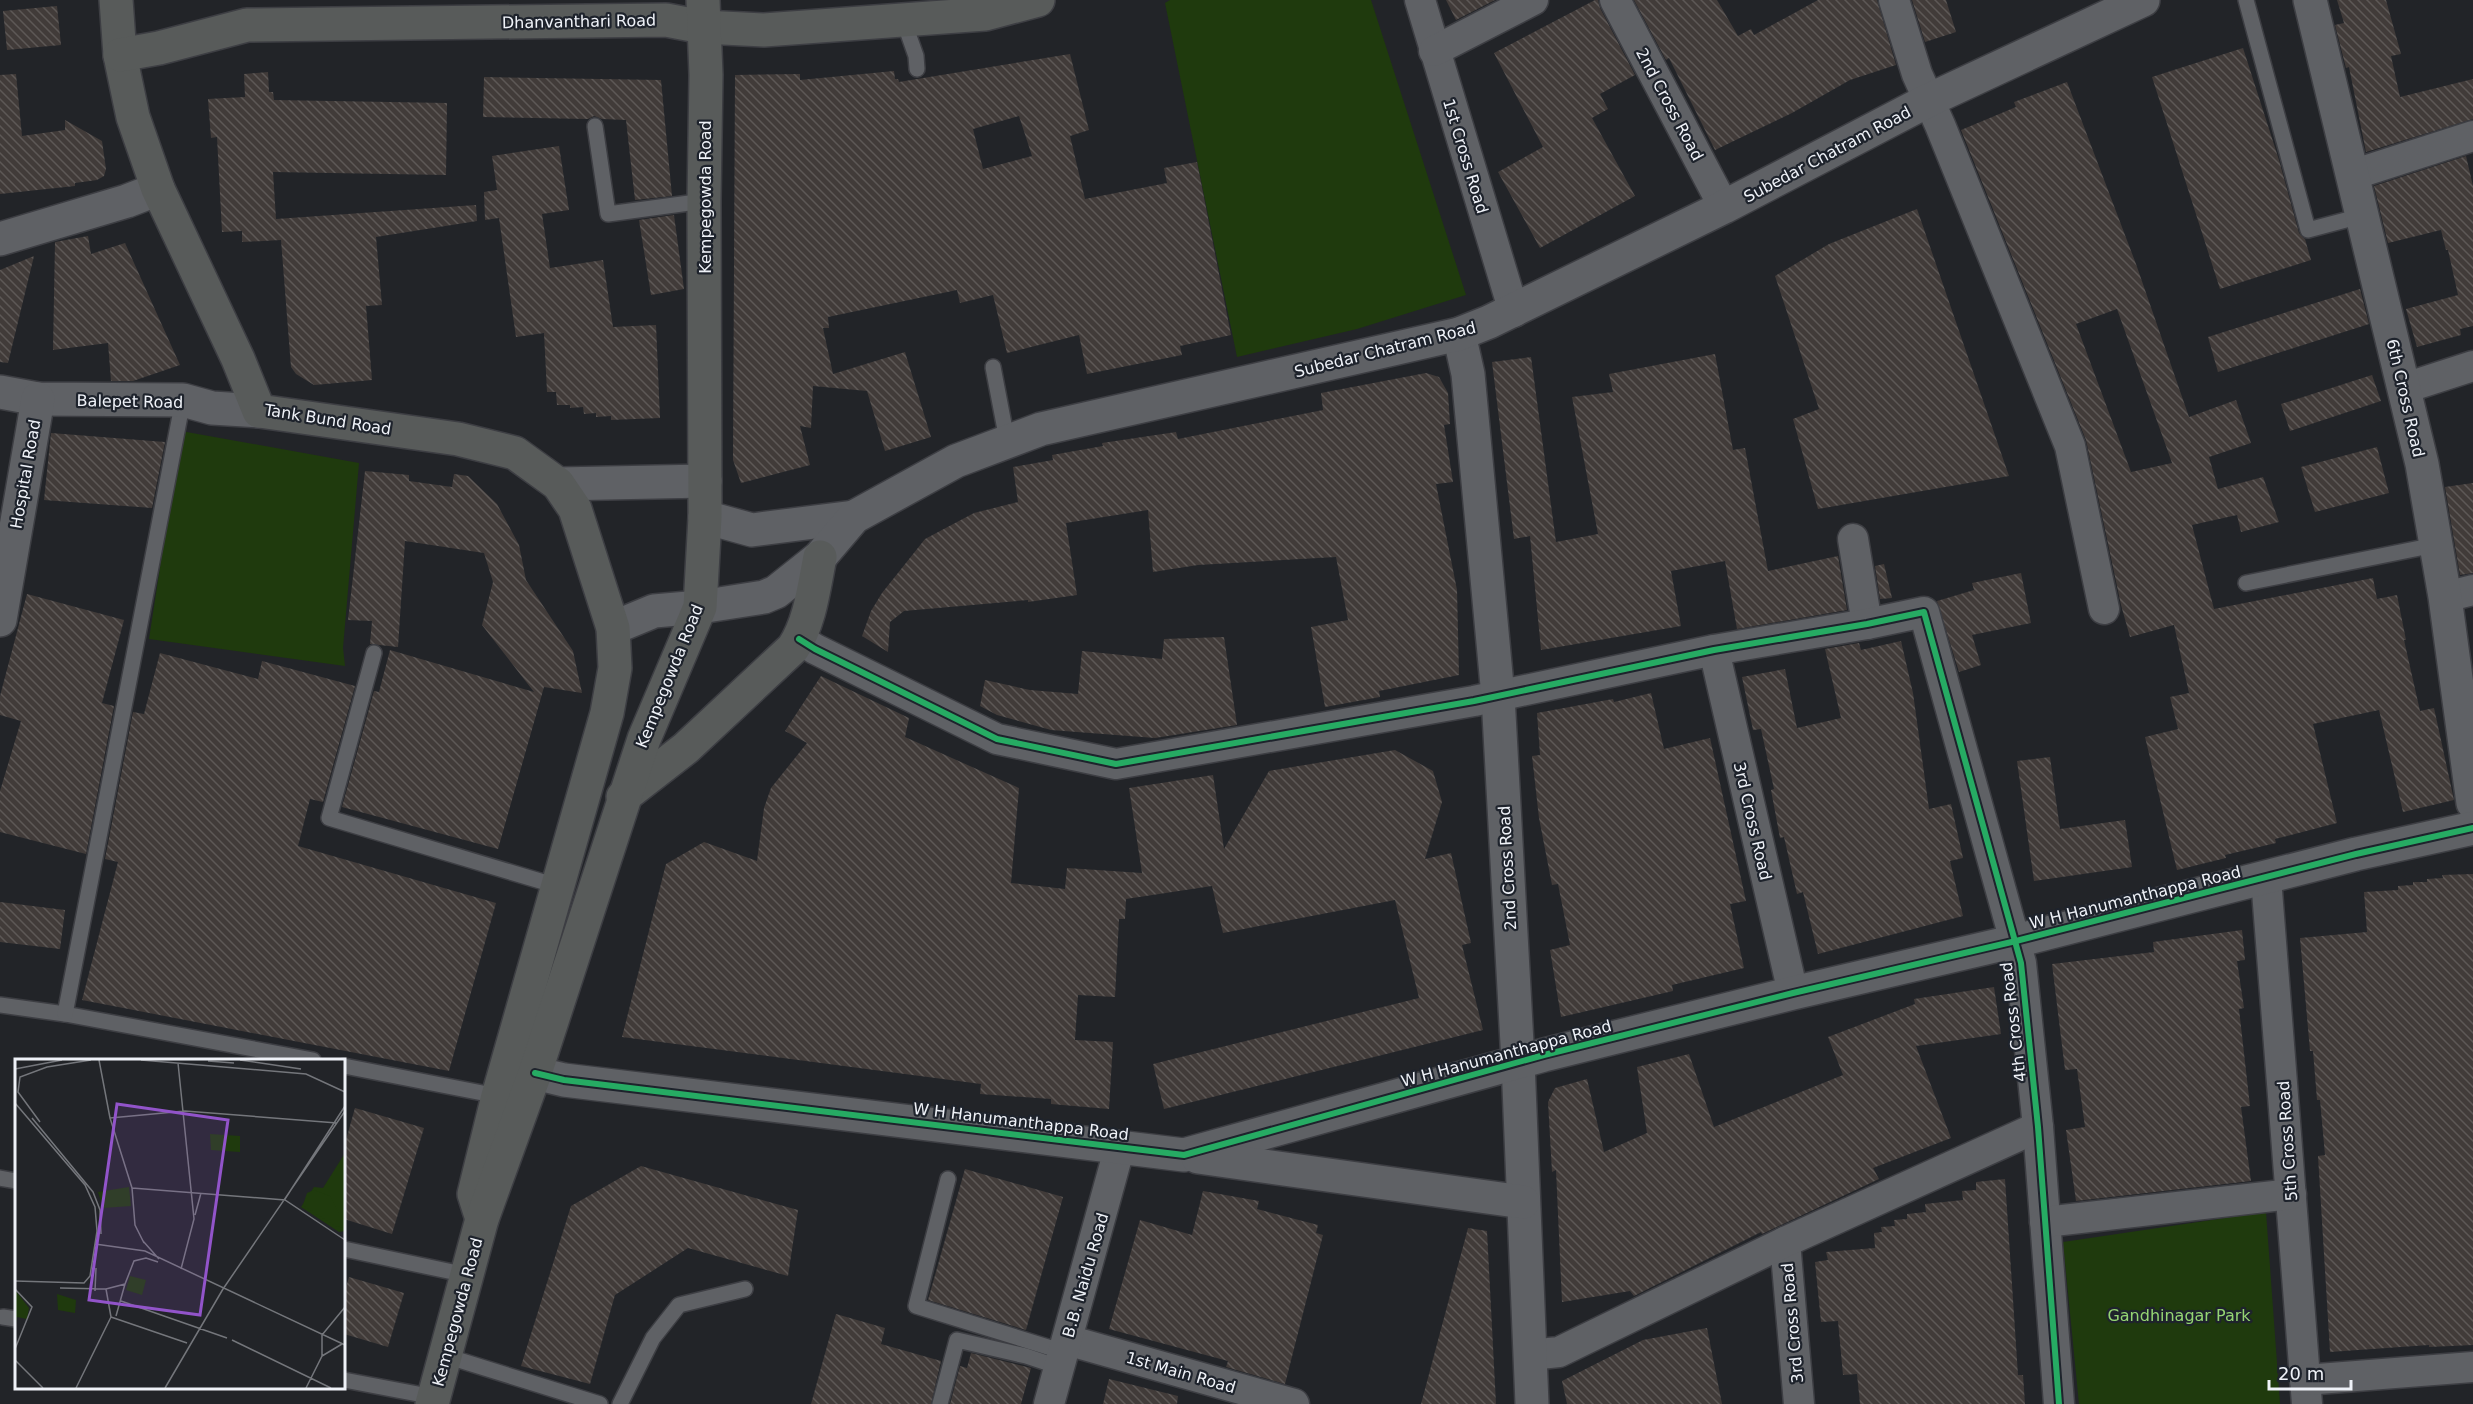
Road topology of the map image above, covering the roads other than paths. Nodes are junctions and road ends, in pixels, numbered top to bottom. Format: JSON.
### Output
{"nodes":[{"id":1,"x":116,"y":0,"type":"edge"},
{"id":2,"x":1038,"y":0,"type":"edge"},
{"id":3,"x":1420,"y":0,"type":"edge"},
{"id":4,"x":1533,"y":0,"type":"edge"},
{"id":5,"x":1615,"y":0,"type":"edge"},
{"id":6,"x":1894,"y":0,"type":"edge"},
{"id":7,"x":2143,"y":0,"type":"edge"},
{"id":8,"x":2246,"y":0,"type":"edge"},
{"id":9,"x":2310,"y":0,"type":"edge"},
{"id":10,"x":368,"y":11,"type":"edge"},
{"id":11,"x":703,"y":13,"type":"edge"},
{"id":12,"x":903,"y":20,"type":"junction"},
{"id":13,"x":1434,"y":51,"type":"junction"},
{"id":14,"x":120,"y":55,"type":"junction"},
{"id":15,"x":917,"y":69,"type":"dead end"},
{"id":16,"x":1929,"y":100,"type":"junction"},
{"id":17,"x":595,"y":126,"type":"dead end"},
{"id":18,"x":2473,"y":136,"type":"edge"},
{"id":19,"x":2352,"y":175,"type":"junction"},
{"id":20,"x":158,"y":189,"type":"junction"},
{"id":21,"x":704,"y":201,"type":"junction"},
{"id":22,"x":1724,"y":207,"type":"junction"},
{"id":23,"x":2361,"y":216,"type":"junction"},
{"id":24,"x":0,"y":239,"type":"edge"},
{"id":25,"x":1514,"y":312,"type":"junction"},
{"id":26,"x":1459,"y":334,"type":"junction"},
{"id":27,"x":2473,"y":366,"type":"edge"},
{"id":28,"x":993,"y":367,"type":"dead end"},
{"id":29,"x":2404,"y":388,"type":"junction"},
{"id":30,"x":0,"y":392,"type":"edge"},
{"id":31,"x":38,"y":399,"type":"junction"},
{"id":32,"x":183,"y":400,"type":"junction"},
{"id":33,"x":259,"y":411,"type":"junction"},
{"id":34,"x":1007,"y":440,"type":"junction"},
{"id":35,"x":705,"y":481,"type":"junction"},
{"id":36,"x":558,"y":484,"type":"junction"},
{"id":37,"x":705,"y":517,"type":"junction"},
{"id":38,"x":854,"y":517,"type":"junction"},
{"id":39,"x":1853,"y":538,"type":"dead end"},
{"id":40,"x":2435,"y":544,"type":"junction"},
{"id":41,"x":820,"y":557,"type":"junction"},
{"id":42,"x":2246,"y":583,"type":"dead end"},
{"id":43,"x":2459,"y":594,"type":"edge"},
{"id":44,"x":700,"y":607,"type":"junction"},
{"id":45,"x":2104,"y":609,"type":"dead end"},
{"id":46,"x":0,"y":620,"type":"edge"},
{"id":47,"x":1867,"y":624,"type":"junction"},
{"id":48,"x":613,"y":628,"type":"junction"},
{"id":49,"x":799,"y":639,"type":"junction"},
{"id":50,"x":1714,"y":650,"type":"junction"},
{"id":51,"x":374,"y":653,"type":"dead end"},
{"id":52,"x":1498,"y":696,"type":"junction"},
{"id":53,"x":623,"y":797,"type":"junction"},
{"id":54,"x":2473,"y":803,"type":"edge"},
{"id":55,"x":2473,"y":828,"type":"edge"},
{"id":56,"x":2266,"y":878,"type":"junction"},
{"id":57,"x":557,"y":886,"type":"junction"},
{"id":58,"x":2016,"y":941,"type":"junction"},
{"id":59,"x":1793,"y":993,"type":"junction"},
{"id":60,"x":0,"y":1005,"type":"edge"},
{"id":61,"x":65,"y":1014,"type":"junction"},
{"id":62,"x":308,"y":1059,"type":"edge"},
{"id":63,"x":1518,"y":1062,"type":"junction"},
{"id":64,"x":345,"y":1066,"type":"edge"},
{"id":65,"x":535,"y":1073,"type":"junction"},
{"id":66,"x":498,"y":1096,"type":"junction"},
{"id":67,"x":2038,"y":1127,"type":"junction"},
{"id":68,"x":1120,"y":1146,"type":"junction"},
{"id":69,"x":1184,"y":1155,"type":"junction"},
{"id":70,"x":0,"y":1178,"type":"edge"},
{"id":71,"x":948,"y":1179,"type":"dead end"},
{"id":72,"x":15,"y":1181,"type":"edge"},
{"id":73,"x":2291,"y":1194,"type":"junction"},
{"id":74,"x":1523,"y":1202,"type":"junction"},
{"id":75,"x":482,"y":1219,"type":"junction"},
{"id":76,"x":2045,"y":1222,"type":"junction"},
{"id":77,"x":1785,"y":1242,"type":"junction"},
{"id":78,"x":345,"y":1249,"type":"edge"},
{"id":79,"x":467,"y":1275,"type":"junction"},
{"id":80,"x":745,"y":1289,"type":"dead end"},
{"id":81,"x":1063,"y":1353,"type":"junction"},
{"id":82,"x":1530,"y":1355,"type":"junction"},
{"id":83,"x":446,"y":1356,"type":"junction"},
{"id":84,"x":2473,"y":1367,"type":"edge"},
{"id":85,"x":345,"y":1380,"type":"edge"},
{"id":86,"x":2306,"y":1392,"type":"edge"},
{"id":87,"x":433,"y":1401,"type":"edge"},
{"id":88,"x":600,"y":1404,"type":"edge"},
{"id":89,"x":620,"y":1404,"type":"edge"},
{"id":90,"x":940,"y":1404,"type":"edge"},
{"id":91,"x":1049,"y":1404,"type":"edge"},
{"id":92,"x":1294,"y":1404,"type":"edge"},
{"id":93,"x":1532,"y":1404,"type":"edge"},
{"id":94,"x":1799,"y":1404,"type":"edge"},
{"id":95,"x":2059,"y":1404,"type":"edge"}],
"edges":[{"from":1,"to":14,"type":"main road","name":"Tank Bund Road"},
{"from":2,"to":12,"type":"main road","name":"Dhanvanthari Road"},
{"from":3,"to":13,"type":"street","name":"1st Cross Road"},
{"from":4,"to":13,"type":"street"},
{"from":5,"to":22,"type":"street","name":"2nd Cross Road"},
{"from":6,"to":16,"type":"street"},
{"from":7,"to":16,"type":"street","name":"Subedar Chatram Road"},
{"from":8,"to":23,"type":"lane"},
{"from":9,"to":19,"type":"street","name":"6th Cross Road"},
{"from":10,"to":11,"type":"main road","name":"Dhanvanthari Road"},
{"from":10,"to":14,"type":"main road","name":"Dhanvanthari Road"},
{"from":11,"to":12,"type":"main road","name":"Dhanvanthari Road"},
{"from":11,"to":21,"type":"main road","name":"Kempegowda Road"},
{"from":12,"to":15,"type":"lane"},
{"from":13,"to":25,"type":"street","name":"1st Cross Road"},
{"from":14,"to":20,"type":"main road","name":"Tank Bund Road"},
{"from":16,"to":22,"type":"street","name":"Subedar Chatram Road"},
{"from":16,"to":45,"type":"street"},
{"from":17,"to":21,"type":"lane"},
{"from":18,"to":19,"type":"street"},
{"from":19,"to":23,"type":"street","name":"6th Cross Road"},
{"from":20,"to":24,"type":"street"},
{"from":20,"to":33,"type":"main road","name":"Tank Bund Road"},
{"from":21,"to":35,"type":"main road","name":"Kempegowda Road"},
{"from":22,"to":25,"type":"street","name":"Subedar Chatram Road"},
{"from":23,"to":29,"type":"street","name":"6th Cross Road"},
{"from":25,"to":26,"type":"street","name":"Subedar Chatram Road"},
{"from":26,"to":34,"type":"street","name":"Subedar Chatram Road"},
{"from":26,"to":52,"type":"street","name":"2nd Cross Road"},
{"from":27,"to":29,"type":"street"},
{"from":28,"to":34,"type":"lane"},
{"from":29,"to":40,"type":"street","name":"6th Cross Road"},
{"from":30,"to":31,"type":"street","name":"Balepet Road"},
{"from":31,"to":32,"type":"street","name":"Balepet Road"},
{"from":31,"to":46,"type":"street","name":"Hospital Road"},
{"from":32,"to":33,"type":"street","name":"Balepet Road"},
{"from":32,"to":61,"type":"lane"},
{"from":33,"to":36,"type":"main road","name":"Tank Bund Road"},
{"from":34,"to":38,"type":"street","name":"Subedar Chatram Road"},
{"from":35,"to":36,"type":"street"},
{"from":35,"to":37,"type":"main road","name":"Kempegowda Road"},
{"from":36,"to":48,"type":"main road","name":"Tank Bund Road"},
{"from":37,"to":38,"type":"street"},
{"from":37,"to":44,"type":"main road","name":"Kempegowda Road"},
{"from":38,"to":41,"type":"street","name":"Subedar Chatram Road"},
{"from":39,"to":47,"type":"street"},
{"from":40,"to":42,"type":"lane"},
{"from":40,"to":43,"type":"street","name":"6th Cross Road"},
{"from":41,"to":44,"type":"street","name":"Subedar Chatram Road"},
{"from":41,"to":49,"type":"main road"},
{"from":43,"to":54,"type":"street","name":"6th Cross Road"},
{"from":44,"to":48,"type":"street","name":"Subedar Chatram Road"},
{"from":44,"to":53,"type":"main road","name":"Kempegowda Road"},
{"from":47,"to":50,"type":"street"},
{"from":47,"to":58,"type":"street","name":"4th Cross Road"},
{"from":48,"to":57,"type":"main road","name":"Kempegowda Road"},
{"from":49,"to":52,"type":"street"},
{"from":49,"to":53,"type":"main road"},
{"from":50,"to":52,"type":"street"},
{"from":50,"to":59,"type":"street","name":"3rd Cross Road"},
{"from":51,"to":57,"type":"lane"},
{"from":52,"to":63,"type":"street","name":"2nd Cross Road"},
{"from":53,"to":65,"type":"main road","name":"Kempegowda Road"},
{"from":55,"to":56,"type":"street","name":"W H Hanumanthappa Road"},
{"from":56,"to":58,"type":"street","name":"W H Hanumanthappa Road"},
{"from":56,"to":73,"type":"street","name":"5th Cross Road"},
{"from":57,"to":66,"type":"main road","name":"Kempegowda Road"},
{"from":58,"to":59,"type":"street","name":"W H Hanumanthappa Road"},
{"from":58,"to":67,"type":"street","name":"4th Cross Road"},
{"from":59,"to":63,"type":"street","name":"W H Hanumanthappa Road"},
{"from":60,"to":61,"type":"lane"},
{"from":61,"to":62,"type":"lane"},
{"from":63,"to":69,"type":"street","name":"W H Hanumanthappa Road"},
{"from":63,"to":74,"type":"street","name":"2nd Cross Road"},
{"from":64,"to":66,"type":"lane"},
{"from":65,"to":68,"type":"street","name":"W H Hanumanthappa Road"},
{"from":65,"to":75,"type":"main road","name":"Kempegowda Road"},
{"from":66,"to":75,"type":"main road","name":"Kempegowda Road"},
{"from":67,"to":76,"type":"street","name":"4th Cross Road"},
{"from":67,"to":77,"type":"street"},
{"from":68,"to":69,"type":"street","name":"W H Hanumanthappa Road"},
{"from":68,"to":81,"type":"street","name":"B.B. Naidu Road"},
{"from":69,"to":74,"type":"street"},
{"from":70,"to":72,"type":"lane"},
{"from":71,"to":81,"type":"lane"},
{"from":73,"to":76,"type":"street"},
{"from":73,"to":86,"type":"street","name":"5th Cross Road"},
{"from":74,"to":82,"type":"street","name":"2nd Cross Road"},
{"from":75,"to":79,"type":"main road","name":"Kempegowda Road"},
{"from":76,"to":95,"type":"street","name":"4th Cross Road"},
{"from":77,"to":82,"type":"street"},
{"from":77,"to":94,"type":"street","name":"3rd Cross Road"},
{"from":78,"to":79,"type":"lane"},
{"from":79,"to":83,"type":"main road","name":"Kempegowda Road"},
{"from":80,"to":89,"type":"lane"},
{"from":81,"to":90,"type":"lane"},
{"from":81,"to":91,"type":"street","name":"B.B. Naidu Road"},
{"from":81,"to":92,"type":"street","name":"1st Main Road"},
{"from":82,"to":93,"type":"street","name":"2nd Cross Road"},
{"from":83,"to":87,"type":"main road","name":"Kempegowda Road"},
{"from":83,"to":88,"type":"lane"},
{"from":84,"to":86,"type":"street"},
{"from":85,"to":87,"type":"lane"}]}
